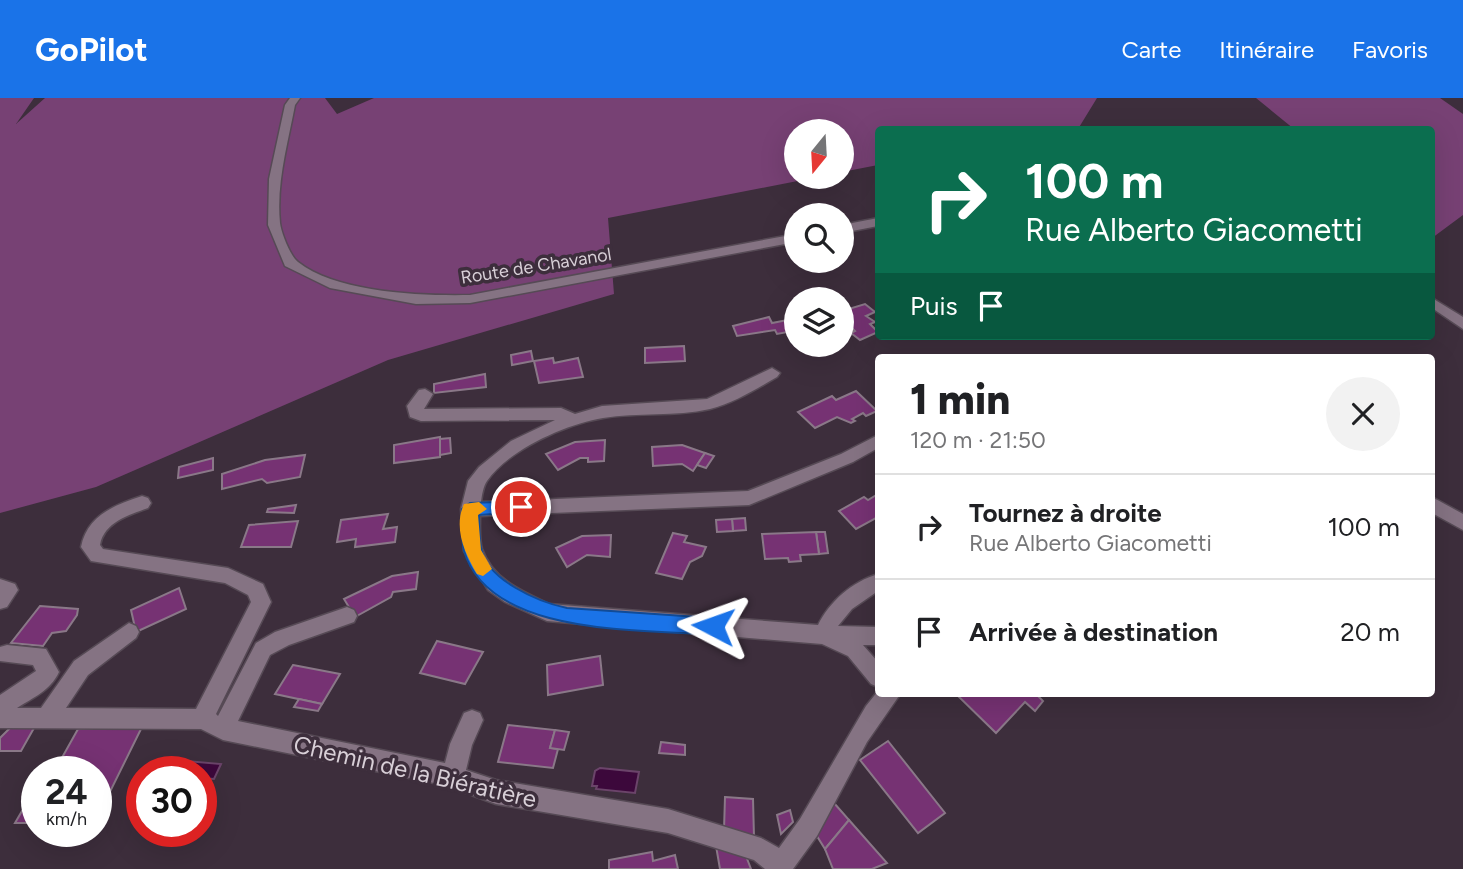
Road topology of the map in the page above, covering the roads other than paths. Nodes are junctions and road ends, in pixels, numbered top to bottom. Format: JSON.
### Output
{"nodes":[{"id":1,"x":295,"y":98,"type":"edge"},
{"id":2,"x":875,"y":223,"type":"edge"},
{"id":3,"x":854,"y":227,"type":"edge"},
{"id":4,"x":784,"y":240,"type":"edge"},
{"id":5,"x":1435,"y":304,"type":"edge"},
{"id":6,"x":1463,"y":324,"type":"edge"},
{"id":7,"x":772,"y":373,"type":"dead end"},
{"id":8,"x":425,"y":394,"type":"dead end"},
{"id":9,"x":572,"y":420,"type":"junction"},
{"id":10,"x":875,"y":443,"type":"edge"},
{"id":11,"x":142,"y":503,"type":"dead end"},
{"id":12,"x":1435,"y":505,"type":"edge"},
{"id":13,"x":470,"y":509,"type":"junction"},
{"id":14,"x":1463,"y":523,"type":"edge"},
{"id":15,"x":875,"y":584,"type":"edge"},
{"id":16,"x":0,"y":587,"type":"edge"},
{"id":17,"x":0,"y":601,"type":"edge"},
{"id":18,"x":347,"y":616,"type":"dead end"},
{"id":19,"x":129,"y":632,"type":"dead end"},
{"id":20,"x":825,"y":635,"type":"junction"},
{"id":21,"x":875,"y":636,"type":"edge"},
{"id":22,"x":6,"y":654,"type":"dead end"},
{"id":23,"x":875,"y":673,"type":"edge"},
{"id":24,"x":887,"y":697,"type":"edge"},
{"id":25,"x":0,"y":709,"type":"edge"},
{"id":26,"x":0,"y":718,"type":"edge"},
{"id":27,"x":46,"y":719,"type":"junction"},
{"id":28,"x":472,"y":720,"type":"dead end"},
{"id":29,"x":212,"y":724,"type":"junction"},
{"id":30,"x":453,"y":778,"type":"junction"},
{"id":31,"x":779,"y":867,"type":"edge"}],
"edges":[{"from":1,"to":4,"type":"street","name":"Route de Chavanol"},
{"from":2,"to":3,"type":"street"},
{"from":5,"to":6,"type":"street"},
{"from":7,"to":9,"type":"street"},
{"from":8,"to":9,"type":"street"},
{"from":9,"to":13,"type":"street"},
{"from":10,"to":13,"type":"street"},
{"from":11,"to":29,"type":"street"},
{"from":12,"to":14,"type":"street"},
{"from":13,"to":20,"type":"street"},
{"from":15,"to":20,"type":"street"},
{"from":16,"to":17,"type":"street"},
{"from":18,"to":29,"type":"street"},
{"from":19,"to":27,"type":"street"},
{"from":20,"to":21,"type":"street"},
{"from":20,"to":23,"type":"street"},
{"from":22,"to":25,"type":"street"},
{"from":24,"to":31,"type":"street"},
{"from":26,"to":27,"type":"street","name":"Chemin de la Biératière"},
{"from":27,"to":29,"type":"street","name":"Chemin de la Biératière"},
{"from":28,"to":30,"type":"street"},
{"from":29,"to":30,"type":"street","name":"Chemin de la Biératière"},
{"from":30,"to":31,"type":"street","name":"Chemin de la Biératière"}]}
